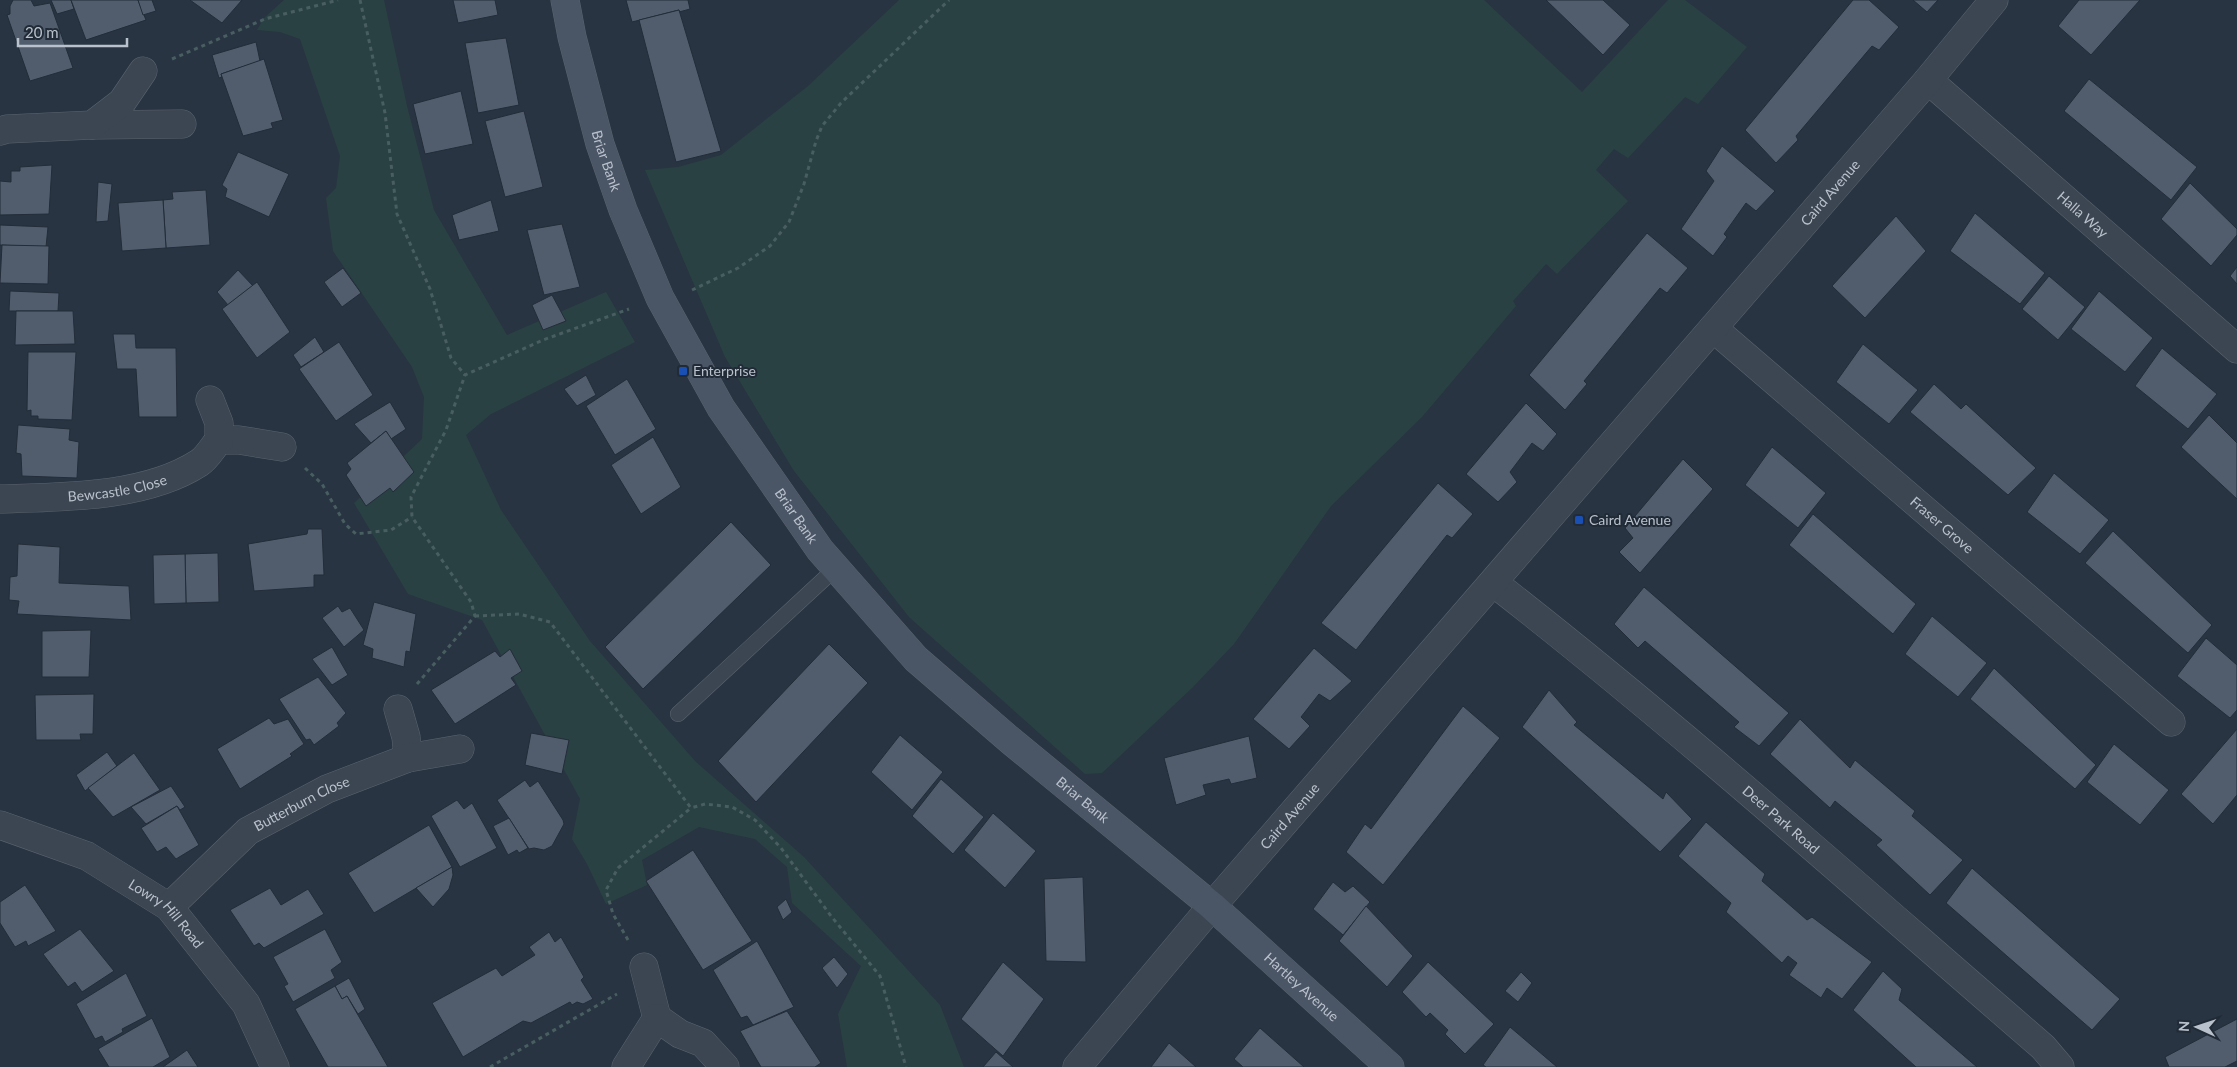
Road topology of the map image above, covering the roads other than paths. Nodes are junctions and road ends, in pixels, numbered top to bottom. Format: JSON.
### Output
{"nodes":[{"id":1,"x":565,"y":0,"type":"edge"},
{"id":2,"x":1994,"y":0,"type":"edge"},
{"id":3,"x":143,"y":72,"type":"road end"},
{"id":4,"x":1928,"y":80,"type":"junction"},
{"id":5,"x":182,"y":124,"type":"dead end"},
{"id":6,"x":92,"y":125,"type":"junction"},
{"id":7,"x":0,"y":131,"type":"edge"},
{"id":8,"x":1713,"y":328,"type":"junction"},
{"id":9,"x":2237,"y":348,"type":"edge"},
{"id":10,"x":210,"y":400,"type":"dead end"},
{"id":11,"x":219,"y":440,"type":"junction"},
{"id":12,"x":282,"y":447,"type":"road end"},
{"id":13,"x":0,"y":499,"type":"edge"},
{"id":14,"x":836,"y":568,"type":"junction"},
{"id":15,"x":1494,"y":583,"type":"junction"},
{"id":16,"x":398,"y":709,"type":"road end"},
{"id":17,"x":678,"y":714,"type":"dead end"},
{"id":18,"x":2171,"y":722,"type":"dead end"},
{"id":19,"x":460,"y":749,"type":"dead end"},
{"id":20,"x":408,"y":758,"type":"junction"},
{"id":21,"x":0,"y":825,"type":"edge"},
{"id":22,"x":1212,"y":906,"type":"junction"},
{"id":23,"x":169,"y":907,"type":"junction"},
{"id":24,"x":646,"y":976,"type":"road end"},
{"id":25,"x":657,"y":1018,"type":"junction"},
{"id":26,"x":275,"y":1067,"type":"edge"},
{"id":27,"x":626,"y":1067,"type":"edge"},
{"id":28,"x":725,"y":1067,"type":"edge"},
{"id":29,"x":1076,"y":1067,"type":"edge"},
{"id":30,"x":1390,"y":1067,"type":"edge"},
{"id":31,"x":2060,"y":1067,"type":"edge"}],
"edges":[{"from":1,"to":14,"type":"street","name":"Briar Bank"},
{"from":2,"to":4,"type":"street","name":"Caird Avenue"},
{"from":3,"to":6,"type":"street"},
{"from":4,"to":8,"type":"street","name":"Caird Avenue"},
{"from":4,"to":9,"type":"street","name":"Halla Way"},
{"from":5,"to":6,"type":"street"},
{"from":6,"to":7,"type":"street"},
{"from":8,"to":15,"type":"street","name":"Caird Avenue"},
{"from":8,"to":18,"type":"street","name":"Fraser Grove"},
{"from":10,"to":11,"type":"street"},
{"from":11,"to":12,"type":"street"},
{"from":11,"to":13,"type":"street","name":"Bewcastle Close"},
{"from":14,"to":17,"type":"lane"},
{"from":14,"to":22,"type":"street","name":"Briar Bank"},
{"from":15,"to":22,"type":"street","name":"Caird Avenue"},
{"from":15,"to":31,"type":"street","name":"Deer Park Road"},
{"from":16,"to":20,"type":"street"},
{"from":19,"to":20,"type":"street","name":"Butterburn Close"},
{"from":20,"to":23,"type":"street","name":"Butterburn Close"},
{"from":21,"to":23,"type":"street","name":"Lowry Hill Road"},
{"from":22,"to":29,"type":"street","name":"Caird Avenue"},
{"from":22,"to":30,"type":"street","name":"Hartley Avenue"},
{"from":23,"to":26,"type":"street","name":"Lowry Hill Road"},
{"from":24,"to":25,"type":"street"},
{"from":25,"to":27,"type":"street"},
{"from":25,"to":28,"type":"street"}]}
